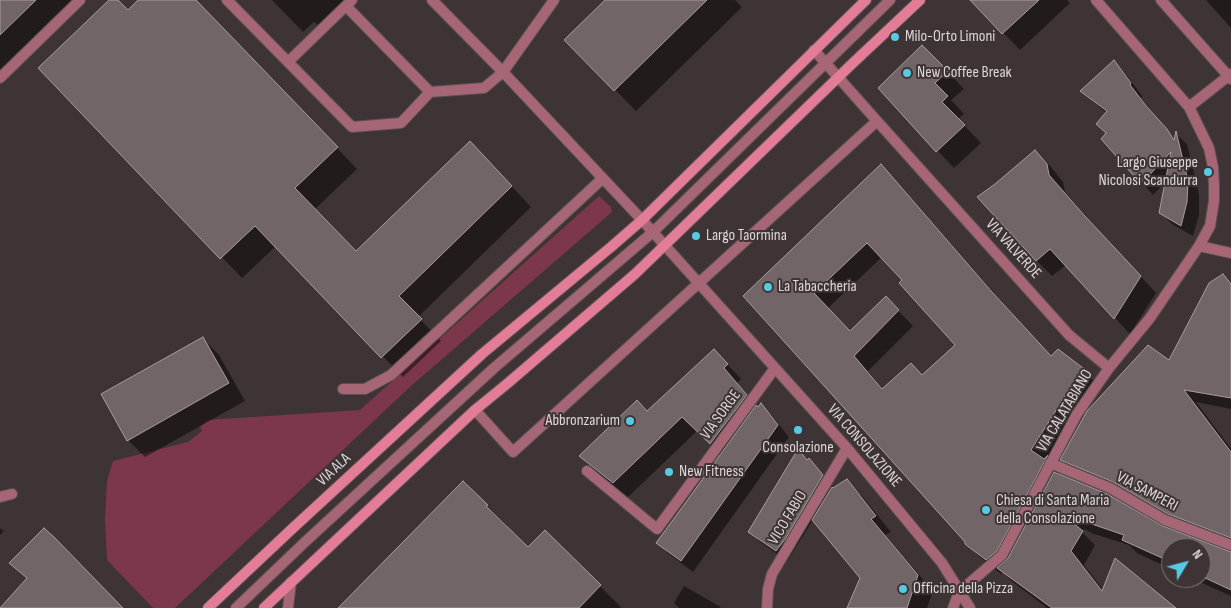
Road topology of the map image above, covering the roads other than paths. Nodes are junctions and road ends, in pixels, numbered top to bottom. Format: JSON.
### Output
{"nodes":[{"id":1,"x":80,"y":0,"type":"edge"},
{"id":2,"x":227,"y":0,"type":"edge"},
{"id":3,"x":432,"y":0,"type":"edge"},
{"id":4,"x":554,"y":0,"type":"edge"},
{"id":5,"x":866,"y":0,"type":"edge"},
{"id":6,"x":890,"y":0,"type":"edge"},
{"id":7,"x":920,"y":0,"type":"edge"},
{"id":8,"x":1096,"y":0,"type":"edge"},
{"id":9,"x":1161,"y":0,"type":"edge"},
{"id":10,"x":349,"y":3,"type":"edge"},
{"id":11,"x":814,"y":50,"type":"junction"},
{"id":12,"x":288,"y":62,"type":"junction"},
{"id":13,"x":825,"y":63,"type":"junction"},
{"id":14,"x":503,"y":72,"type":"junction"},
{"id":15,"x":839,"y":77,"type":"junction"},
{"id":16,"x":1230,"y":77,"type":"edge"},
{"id":17,"x":0,"y":78,"type":"edge"},
{"id":18,"x":430,"y":92,"type":"junction"},
{"id":19,"x":1190,"y":107,"type":"junction"},
{"id":20,"x":877,"y":121,"type":"junction"},
{"id":21,"x":602,"y":179,"type":"junction"},
{"id":22,"x":642,"y":220,"type":"junction"},
{"id":23,"x":653,"y":232,"type":"junction"},
{"id":24,"x":665,"y":246,"type":"junction"},
{"id":25,"x":1199,"y":246,"type":"junction"},
{"id":26,"x":1231,"y":253,"type":"edge"},
{"id":27,"x":698,"y":283,"type":"junction"},
{"id":28,"x":775,"y":368,"type":"junction"},
{"id":29,"x":1109,"y":368,"type":"junction"},
{"id":30,"x":343,"y":389,"type":"dead end"},
{"id":31,"x":475,"y":410,"type":"junction"},
{"id":32,"x":847,"y":448,"type":"junction"},
{"id":33,"x":1050,"y":463,"type":"junction"},
{"id":34,"x":587,"y":471,"type":"dead end"},
{"id":35,"x":12,"y":494,"type":"dead end"},
{"id":36,"x":0,"y":498,"type":"edge"},
{"id":37,"x":1231,"y":545,"type":"edge"},
{"id":38,"x":291,"y":582,"type":"junction"},
{"id":39,"x":959,"y":592,"type":"junction"},
{"id":40,"x":208,"y":608,"type":"edge"},
{"id":41,"x":236,"y":608,"type":"edge"},
{"id":42,"x":264,"y":608,"type":"edge"},
{"id":43,"x":288,"y":608,"type":"edge"},
{"id":44,"x":767,"y":608,"type":"edge"},
{"id":45,"x":953,"y":608,"type":"edge"},
{"id":46,"x":970,"y":608,"type":"edge"}],
"edges":[{"from":1,"to":17,"type":"street"},
{"from":2,"to":12,"type":"street"},
{"from":3,"to":14,"type":"street","name":"VIA CONSOLAZIONE"},
{"from":4,"to":14,"type":"street"},
{"from":5,"to":11,"type":"main road","name":"VIA ALA"},
{"from":6,"to":13,"type":"street"},
{"from":7,"to":15,"type":"main road"},
{"from":8,"to":19,"type":"street","name":"VIA CALATABIANO"},
{"from":9,"to":16,"type":"street"},
{"from":10,"to":12,"type":"street"},
{"from":10,"to":18,"type":"street"},
{"from":11,"to":13,"type":"street","name":"VIA VALVERDE"},
{"from":11,"to":22,"type":"main road","name":"VIA ALA"},
{"from":12,"to":18,"type":"street"},
{"from":13,"to":15,"type":"street","name":"VIA VALVERDE"},
{"from":13,"to":23,"type":"street"},
{"from":14,"to":18,"type":"street"},
{"from":14,"to":21,"type":"street","name":"VIA CONSOLAZIONE"},
{"from":15,"to":20,"type":"street","name":"VIA VALVERDE"},
{"from":15,"to":24,"type":"main road"},
{"from":16,"to":19,"type":"street"},
{"from":19,"to":25,"type":"street","name":"VIA CALATABIANO"},
{"from":20,"to":27,"type":"street"},
{"from":20,"to":29,"type":"street","name":"VIA VALVERDE"},
{"from":21,"to":22,"type":"street","name":"VIA CONSOLAZIONE"},
{"from":21,"to":30,"type":"street"},
{"from":22,"to":23,"type":"street","name":"VIA CONSOLAZIONE"},
{"from":22,"to":40,"type":"main road","name":"VIA ALA"},
{"from":23,"to":24,"type":"street","name":"VIA CONSOLAZIONE"},
{"from":23,"to":41,"type":"street"},
{"from":24,"to":27,"type":"street","name":"VIA CONSOLAZIONE"},
{"from":24,"to":31,"type":"main road"},
{"from":25,"to":26,"type":"street"},
{"from":25,"to":29,"type":"street","name":"VIA CALATABIANO"},
{"from":27,"to":28,"type":"street","name":"VIA CONSOLAZIONE"},
{"from":27,"to":31,"type":"street"},
{"from":28,"to":32,"type":"street","name":"VIA CONSOLAZIONE"},
{"from":28,"to":34,"type":"street","name":"VIA SORGE"},
{"from":29,"to":33,"type":"street","name":"VIA CALATABIANO"},
{"from":31,"to":38,"type":"main road"},
{"from":32,"to":39,"type":"street","name":"VIA CONSOLAZIONE"},
{"from":32,"to":44,"type":"street","name":"VICO FABIO"},
{"from":33,"to":37,"type":"street","name":"VIA SAMPERI"},
{"from":33,"to":39,"type":"street","name":"VIA CALATABIANO"},
{"from":35,"to":36,"type":"street"},
{"from":38,"to":42,"type":"main road"},
{"from":38,"to":43,"type":"street"},
{"from":39,"to":45,"type":"street"},
{"from":39,"to":46,"type":"street","name":"VIA CONSOLAZIONE"}]}
